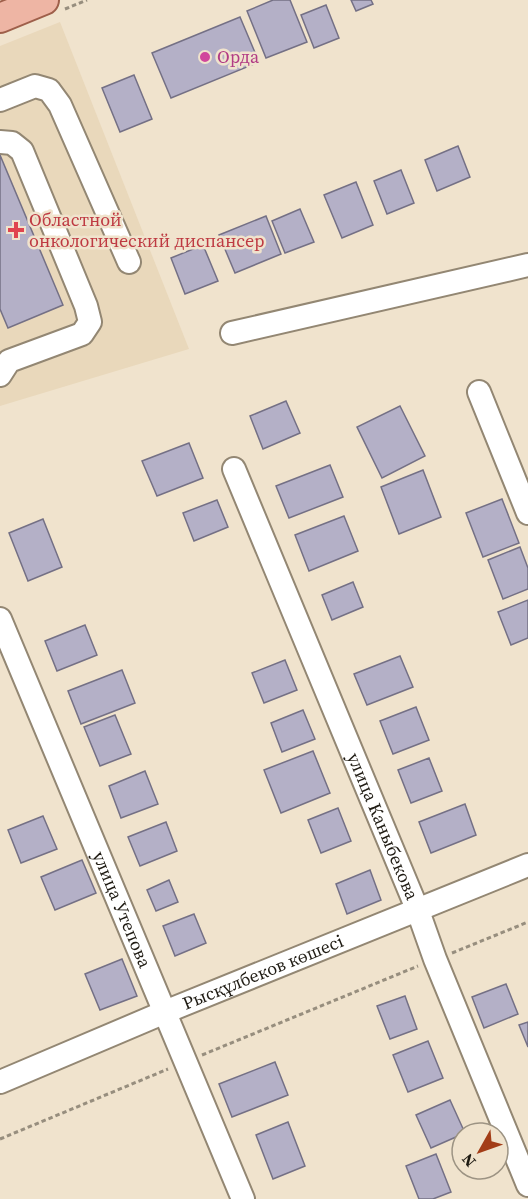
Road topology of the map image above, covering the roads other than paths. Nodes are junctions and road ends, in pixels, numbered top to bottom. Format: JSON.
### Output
{"nodes":[{"id":1,"x":44,"y":0,"type":"edge"},
{"id":2,"x":0,"y":18,"type":"edge"},
{"id":3,"x":0,"y":100,"type":"edge"},
{"id":4,"x":0,"y":142,"type":"edge"},
{"id":5,"x":129,"y":262,"type":"dead end"},
{"id":6,"x":528,"y":265,"type":"edge"},
{"id":7,"x":232,"y":333,"type":"dead end"},
{"id":8,"x":0,"y":375,"type":"edge"},
{"id":9,"x":479,"y":392,"type":"dead end"},
{"id":10,"x":234,"y":469,"type":"dead end"},
{"id":11,"x":528,"y":513,"type":"edge"},
{"id":12,"x":0,"y":619,"type":"edge"},
{"id":13,"x":528,"y":865,"type":"edge"},
{"id":14,"x":418,"y":911,"type":"junction"},
{"id":15,"x":165,"y":1012,"type":"junction"},
{"id":16,"x":0,"y":1082,"type":"edge"},
{"id":17,"x":528,"y":1185,"type":"edge"},
{"id":18,"x":243,"y":1199,"type":"edge"}],
"edges":[{"from":1,"to":2,"type":"main road"},
{"from":3,"to":5,"type":"street"},
{"from":4,"to":8,"type":"street"},
{"from":6,"to":7,"type":"street"},
{"from":9,"to":11,"type":"street"},
{"from":10,"to":14,"type":"street","name":"улица Каныбекова"},
{"from":12,"to":15,"type":"street","name":"улица Утепова"},
{"from":13,"to":14,"type":"street","name":"Рысқұлбеков көшесі"},
{"from":14,"to":15,"type":"street","name":"Рысқұлбеков көшесі"},
{"from":14,"to":17,"type":"street","name":"улица Каныбекова"},
{"from":15,"to":16,"type":"street","name":"Рысқұлбеков көшесі"},
{"from":15,"to":18,"type":"street","name":"улица Утепова"}]}
